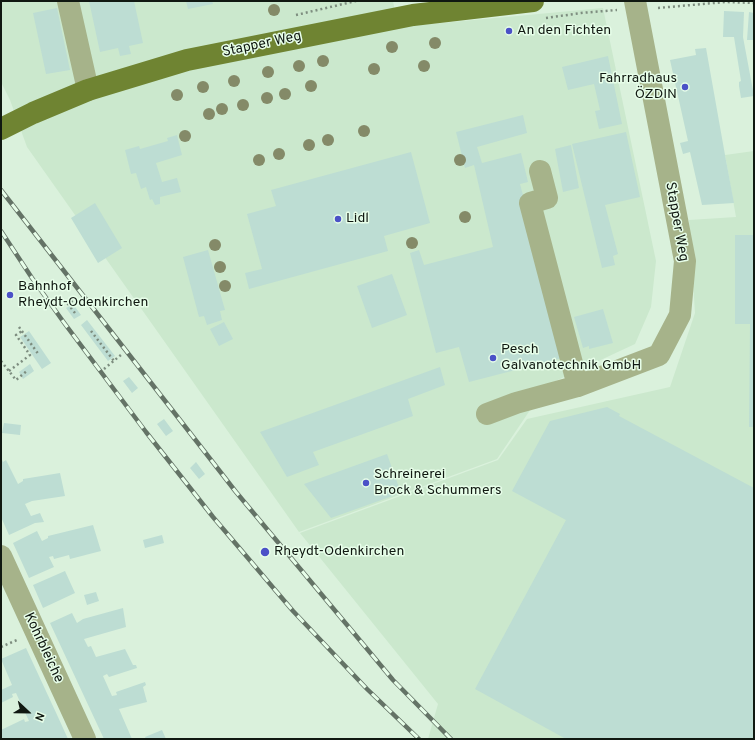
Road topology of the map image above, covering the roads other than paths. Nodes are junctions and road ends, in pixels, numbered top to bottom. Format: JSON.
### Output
{"nodes":[{"id":1,"x":68,"y":1,"type":"edge"},
{"id":2,"x":636,"y":5,"type":"edge"},
{"id":3,"x":414,"y":8,"type":"edge"},
{"id":4,"x":538,"y":10,"type":"edge"},
{"id":5,"x":88,"y":90,"type":"junction"},
{"id":6,"x":1,"y":129,"type":"edge"},
{"id":7,"x":540,"y":171,"type":"dead end"},
{"id":8,"x":578,"y":386,"type":"junction"},
{"id":9,"x":487,"y":414,"type":"dead end"},
{"id":10,"x":1,"y":556,"type":"edge"},
{"id":11,"x":85,"y":739,"type":"edge"}],
"edges":[{"from":1,"to":5,"type":"street"},
{"from":2,"to":8,"type":"street","name":"Stapper Weg"},
{"from":3,"to":4,"type":"main road","name":"Stapper Weg"},
{"from":3,"to":5,"type":"main road","name":"Stapper Weg"},
{"from":5,"to":6,"type":"main road","name":"Stapper Weg"},
{"from":7,"to":8,"type":"street"},
{"from":8,"to":9,"type":"street","name":"Stapper Weg"},
{"from":10,"to":11,"type":"street","name":"Kohrbleiche"}]}
